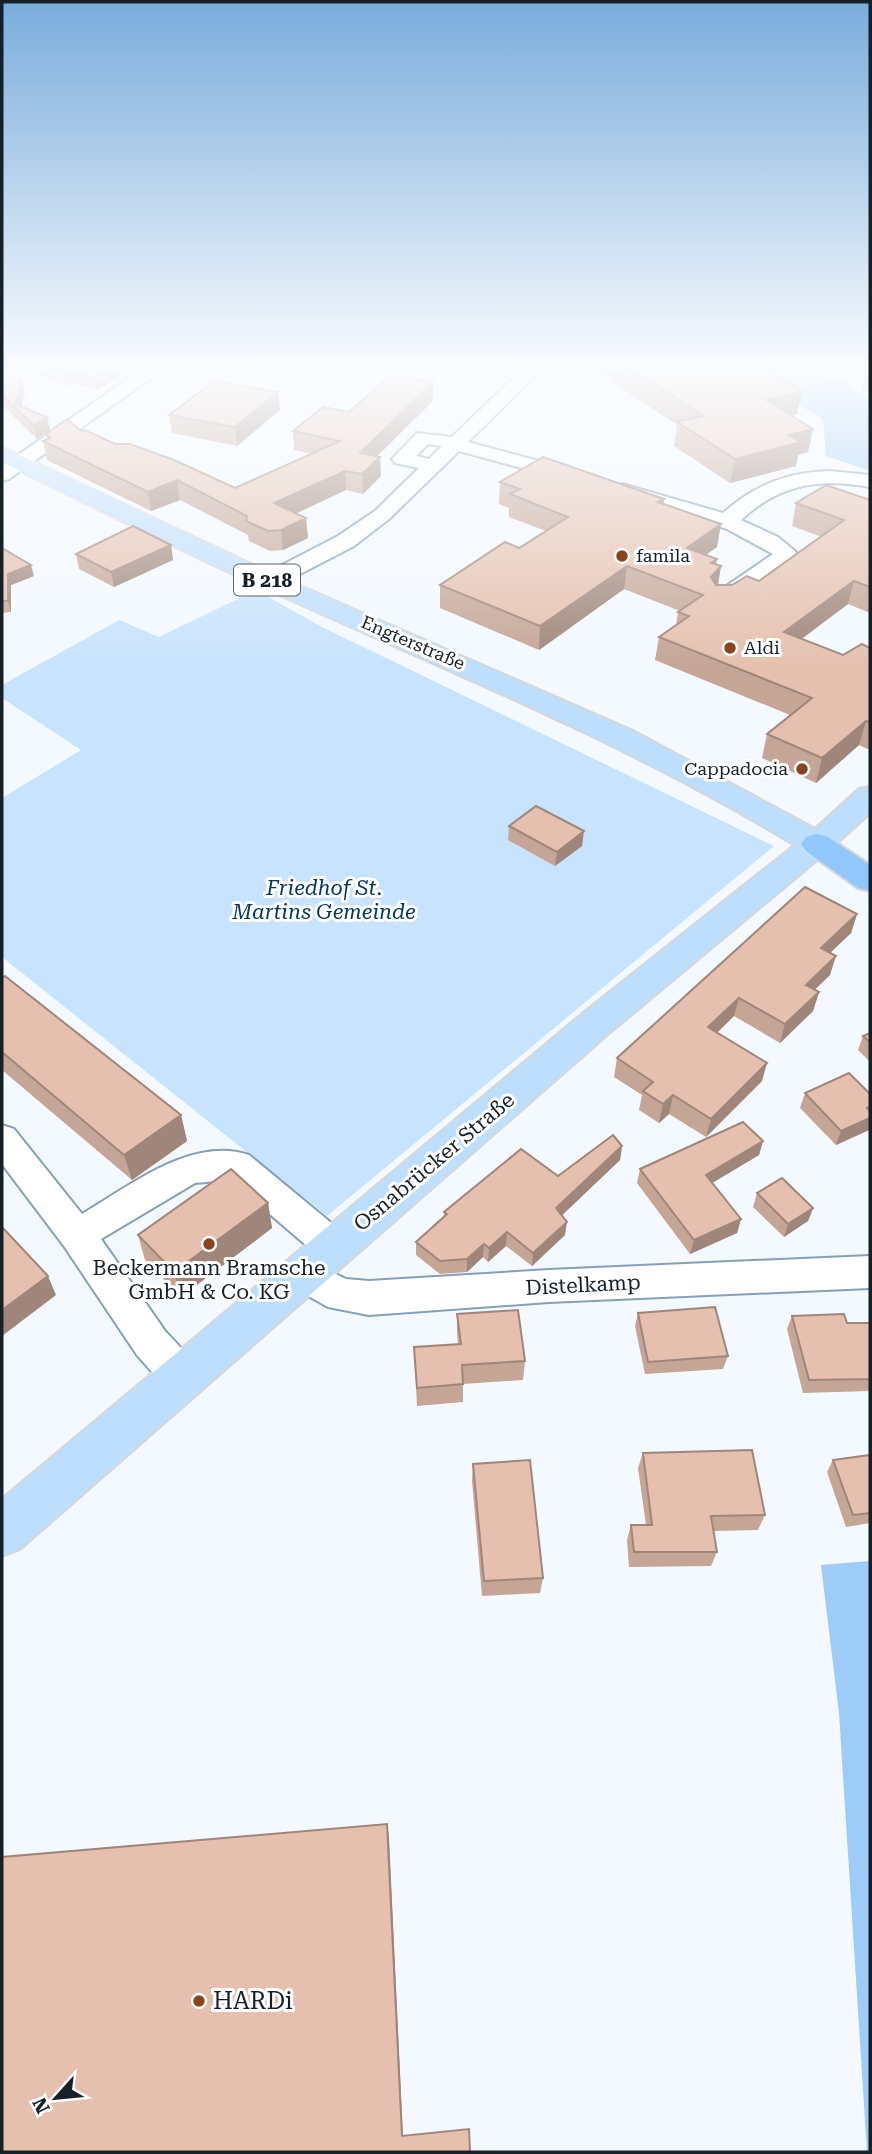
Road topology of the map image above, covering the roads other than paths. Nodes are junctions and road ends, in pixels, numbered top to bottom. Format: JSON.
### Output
{"nodes":[{"id":1,"x":435,"y":466,"type":"edge"},
{"id":2,"x":14,"y":467,"type":"edge"},
{"id":3,"x":542,"y":467,"type":"edge"},
{"id":4,"x":870,"y":481,"type":"edge"},
{"id":5,"x":725,"y":523,"type":"junction"},
{"id":6,"x":269,"y":581,"type":"junction"},
{"id":7,"x":720,"y":601,"type":"edge"},
{"id":8,"x":870,"y":796,"type":"edge"},
{"id":9,"x":817,"y":844,"type":"junction"},
{"id":10,"x":870,"y":880,"type":"edge"},
{"id":11,"x":2,"y":1139,"type":"edge"},
{"id":12,"x":77,"y":1235,"type":"junction"},
{"id":13,"x":334,"y":1247,"type":"junction"},
{"id":14,"x":870,"y":1272,"type":"edge"},
{"id":15,"x":302,"y":1274,"type":"junction"},
{"id":16,"x":182,"y":1377,"type":"junction"},
{"id":17,"x":2,"y":1531,"type":"edge"}],
"edges":[{"from":1,"to":6,"type":"street"},
{"from":2,"to":6,"type":"main road","name":"Engterstraße","number":"B 218"},
{"from":3,"to":5,"type":"street"},
{"from":4,"to":5,"type":"street"},
{"from":5,"to":7,"type":"street"},
{"from":6,"to":9,"type":"main road","name":"Engterstraße","number":"B 218"},
{"from":8,"to":9,"type":"main road","name":"Osnabrücker Straße"},
{"from":9,"to":10,"type":"highway","number":"B 218"},
{"from":9,"to":13,"type":"main road","name":"Osnabrücker Straße"},
{"from":11,"to":12,"type":"street"},
{"from":12,"to":13,"type":"street"},
{"from":12,"to":16,"type":"street"},
{"from":13,"to":15,"type":"main road","name":"Osnabrücker Straße"},
{"from":14,"to":15,"type":"street","name":"Distelkamp"},
{"from":15,"to":16,"type":"main road","name":"Osnabrücker Straße"},
{"from":16,"to":17,"type":"main road","name":"Osnabrücker Straße"}]}
